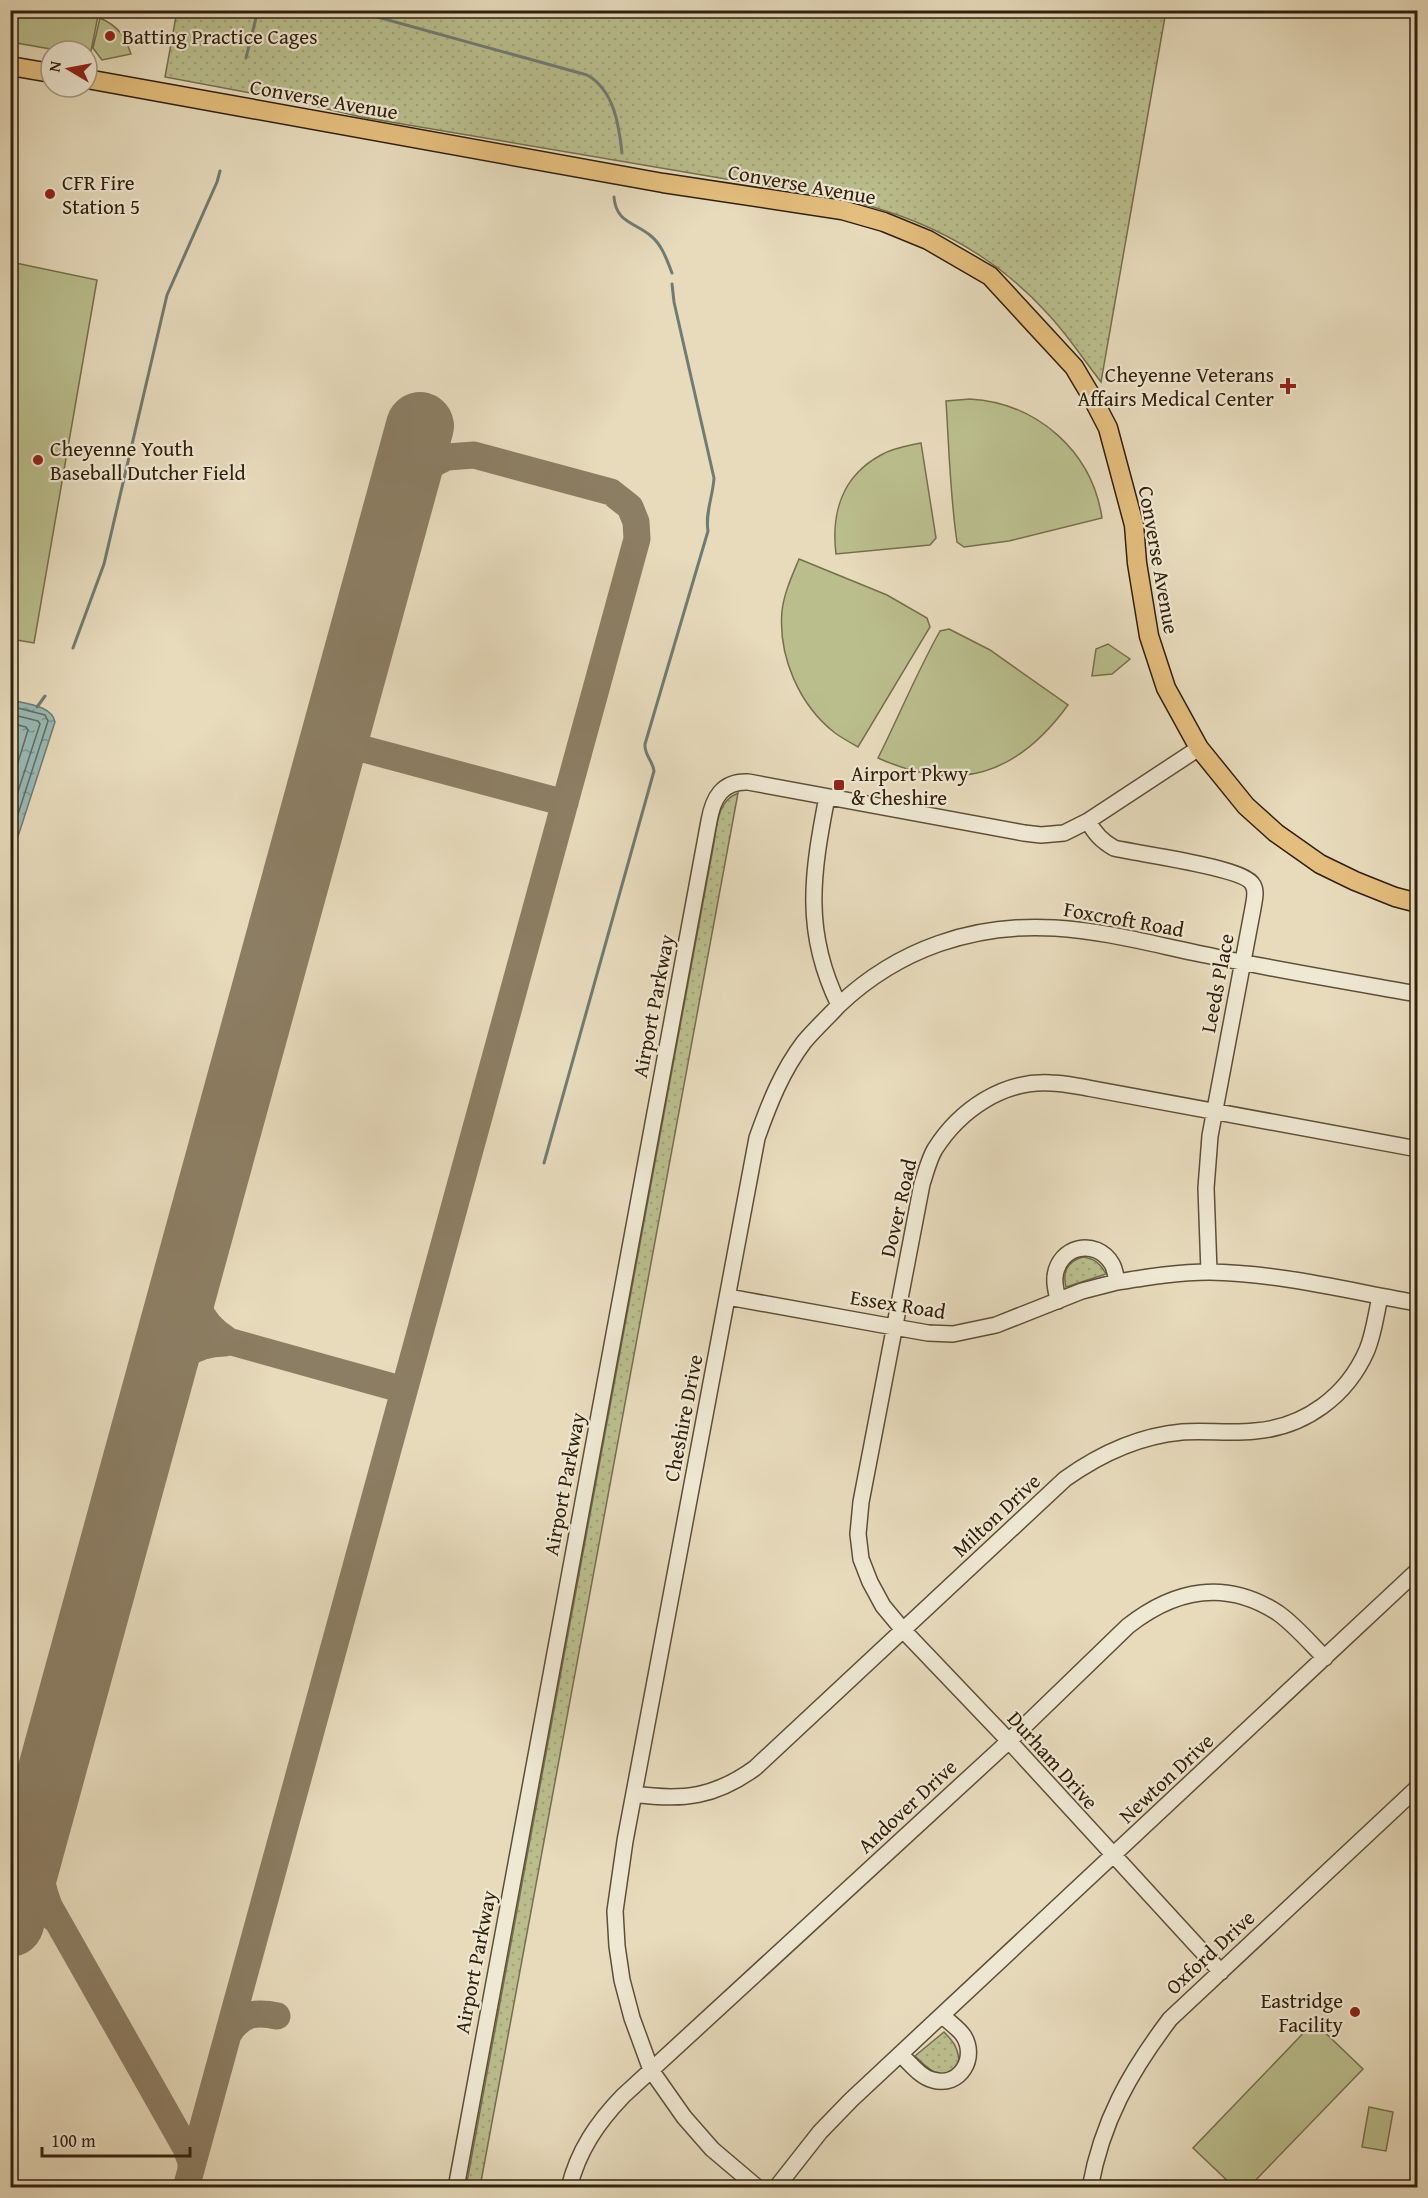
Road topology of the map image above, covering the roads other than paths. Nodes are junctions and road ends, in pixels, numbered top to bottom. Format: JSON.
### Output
{"nodes":[{"id":1,"x":10,"y":66,"type":"edge"},
{"id":2,"x":39,"y":71,"type":"edge"},
{"id":3,"x":99,"y":81,"type":"edge"},
{"id":4,"x":1199,"y":748,"type":"junction"},
{"id":5,"x":826,"y":797,"type":"junction"},
{"id":6,"x":1088,"y":821,"type":"junction"},
{"id":7,"x":1418,"y":903,"type":"edge"},
{"id":8,"x":1242,"y":963,"type":"junction"},
{"id":9,"x":1418,"y":994,"type":"edge"},
{"id":10,"x":839,"y":1005,"type":"junction"},
{"id":11,"x":1214,"y":1112,"type":"junction"},
{"id":12,"x":1418,"y":1149,"type":"edge"},
{"id":13,"x":1209,"y":1272,"type":"junction"},
{"id":14,"x":1117,"y":1282,"type":"junction"},
{"id":15,"x":728,"y":1297,"type":"junction"},
{"id":16,"x":1380,"y":1297,"type":"junction"},
{"id":17,"x":1058,"y":1301,"type":"junction"},
{"id":18,"x":1418,"y":1303,"type":"edge"},
{"id":19,"x":894,"y":1328,"type":"junction"},
{"id":20,"x":1418,"y":1570,"type":"edge"},
{"id":21,"x":903,"y":1630,"type":"junction"},
{"id":22,"x":1325,"y":1658,"type":"junction"},
{"id":23,"x":1009,"y":1741,"type":"junction"},
{"id":24,"x":1418,"y":1787,"type":"edge"},
{"id":25,"x":634,"y":1794,"type":"junction"},
{"id":26,"x":1113,"y":1856,"type":"junction"},
{"id":27,"x":1221,"y":1972,"type":"junction"},
{"id":28,"x":943,"y":2016,"type":"junction"},
{"id":29,"x":900,"y":2054,"type":"junction"},
{"id":30,"x":651,"y":2070,"type":"junction"},
{"id":31,"x":456,"y":2187,"type":"edge"},
{"id":32,"x":569,"y":2187,"type":"edge"},
{"id":33,"x":758,"y":2187,"type":"edge"},
{"id":34,"x":776,"y":2187,"type":"edge"},
{"id":35,"x":1090,"y":2187,"type":"edge"}],
"edges":[{"from":1,"to":2,"type":"main road"},
{"from":3,"to":4,"type":"main road","name":"Converse Avenue"},
{"from":4,"to":6,"type":"street"},
{"from":4,"to":7,"type":"main road","name":"Converse Avenue"},
{"from":5,"to":6,"type":"street"},
{"from":5,"to":10,"type":"street"},
{"from":5,"to":31,"type":"street","name":"Airport Parkway"},
{"from":6,"to":8,"type":"street","name":"Leeds Place"},
{"from":8,"to":9,"type":"street","name":"Foxcroft Road"},
{"from":8,"to":10,"type":"street","name":"Foxcroft Road"},
{"from":8,"to":11,"type":"street","name":"Leeds Place"},
{"from":10,"to":15,"type":"street","name":"Cheshire Drive"},
{"from":11,"to":12,"type":"street","name":"Dover Road"},
{"from":11,"to":13,"type":"street","name":"Leeds Place"},
{"from":11,"to":19,"type":"street","name":"Dover Road"},
{"from":13,"to":14,"type":"street","name":"Essex Road"},
{"from":13,"to":16,"type":"street","name":"Essex Road"},
{"from":14,"to":17,"type":"street","name":"Essex Road"},
{"from":14,"to":17,"type":"street"},
{"from":15,"to":19,"type":"street","name":"Essex Road"},
{"from":15,"to":25,"type":"street","name":"Cheshire Drive"},
{"from":16,"to":18,"type":"street","name":"Essex Road"},
{"from":16,"to":21,"type":"street","name":"Milton Drive"},
{"from":17,"to":19,"type":"street","name":"Essex Road"},
{"from":19,"to":21,"type":"street","name":"Dover Road"},
{"from":20,"to":22,"type":"street","name":"Newton Drive"},
{"from":21,"to":23,"type":"street","name":"Durham Drive"},
{"from":21,"to":25,"type":"street","name":"Milton Drive"},
{"from":22,"to":23,"type":"street","name":"Andover Drive"},
{"from":22,"to":26,"type":"street","name":"Newton Drive"},
{"from":23,"to":26,"type":"street","name":"Durham Drive"},
{"from":23,"to":30,"type":"street","name":"Andover Drive"},
{"from":24,"to":27,"type":"street","name":"Oxford Drive"},
{"from":25,"to":30,"type":"street","name":"Cheshire Drive"},
{"from":26,"to":27,"type":"street","name":"Durham Drive"},
{"from":26,"to":28,"type":"street","name":"Newton Drive"},
{"from":27,"to":35,"type":"street","name":"Oxford Drive"},
{"from":28,"to":29,"type":"street","name":"Newton Drive"},
{"from":28,"to":29,"type":"street"},
{"from":29,"to":34,"type":"street","name":"Newton Drive"},
{"from":30,"to":32,"type":"street","name":"Andover Drive"},
{"from":30,"to":33,"type":"street","name":"Cheshire Drive"}]}
